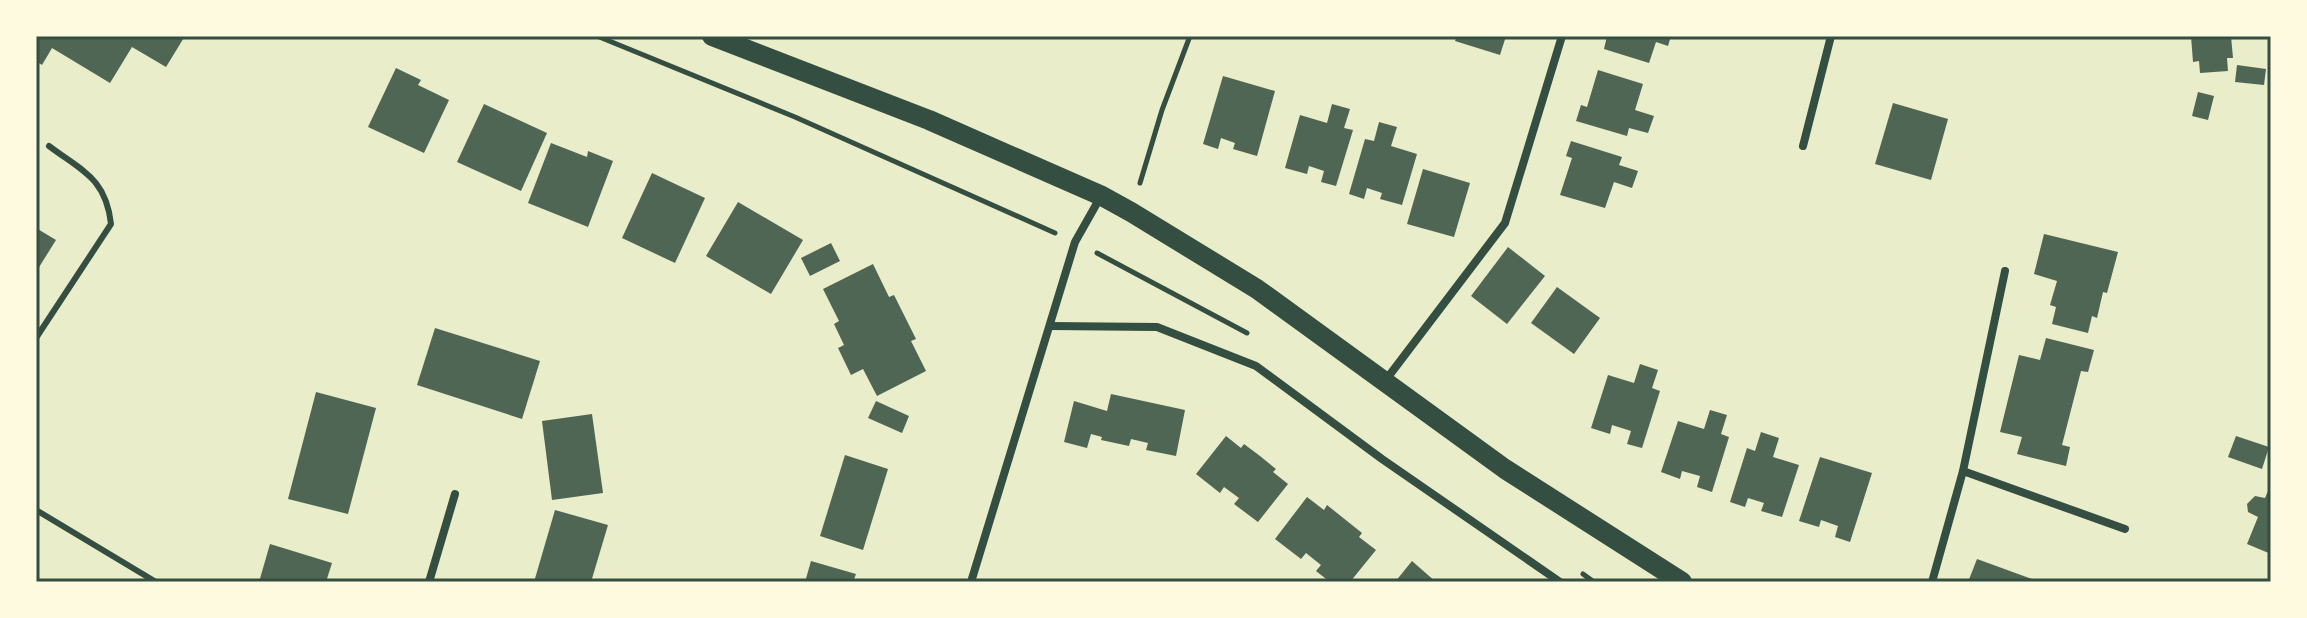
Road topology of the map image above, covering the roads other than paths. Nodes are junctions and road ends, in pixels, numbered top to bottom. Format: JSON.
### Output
{"nodes":[{"id":1,"x":712,"y":36,"type":"edge"},
{"id":2,"x":1562,"y":36,"type":"edge"},
{"id":3,"x":1831,"y":36,"type":"edge"},
{"id":4,"x":49,"y":146,"type":"dead end"},
{"id":5,"x":1803,"y":146,"type":"dead end"},
{"id":6,"x":1102,"y":196,"type":"junction"},
{"id":7,"x":2005,"y":271,"type":"dead end"},
{"id":8,"x":1050,"y":326,"type":"junction"},
{"id":9,"x":36,"y":338,"type":"edge"},
{"id":10,"x":1384,"y":381,"type":"junction"},
{"id":11,"x":1963,"y":471,"type":"junction"},
{"id":12,"x":455,"y":494,"type":"dead end"},
{"id":13,"x":36,"y":510,"type":"edge"},
{"id":14,"x":2125,"y":529,"type":"dead end"},
{"id":15,"x":156,"y":582,"type":"edge"},
{"id":16,"x":429,"y":582,"type":"edge"},
{"id":17,"x":971,"y":582,"type":"edge"},
{"id":18,"x":1560,"y":582,"type":"edge"},
{"id":19,"x":1682,"y":582,"type":"edge"},
{"id":20,"x":1932,"y":582,"type":"edge"}],
"edges":[{"from":1,"to":6,"type":"main road"},
{"from":2,"to":10,"type":"street"},
{"from":3,"to":5,"type":"street"},
{"from":4,"to":9,"type":"lane"},
{"from":6,"to":8,"type":"street"},
{"from":6,"to":10,"type":"main road"},
{"from":7,"to":11,"type":"street"},
{"from":8,"to":17,"type":"street"},
{"from":8,"to":18,"type":"street"},
{"from":10,"to":19,"type":"main road"},
{"from":11,"to":14,"type":"street"},
{"from":11,"to":20,"type":"street"},
{"from":12,"to":16,"type":"street"},
{"from":13,"to":15,"type":"lane"}]}
